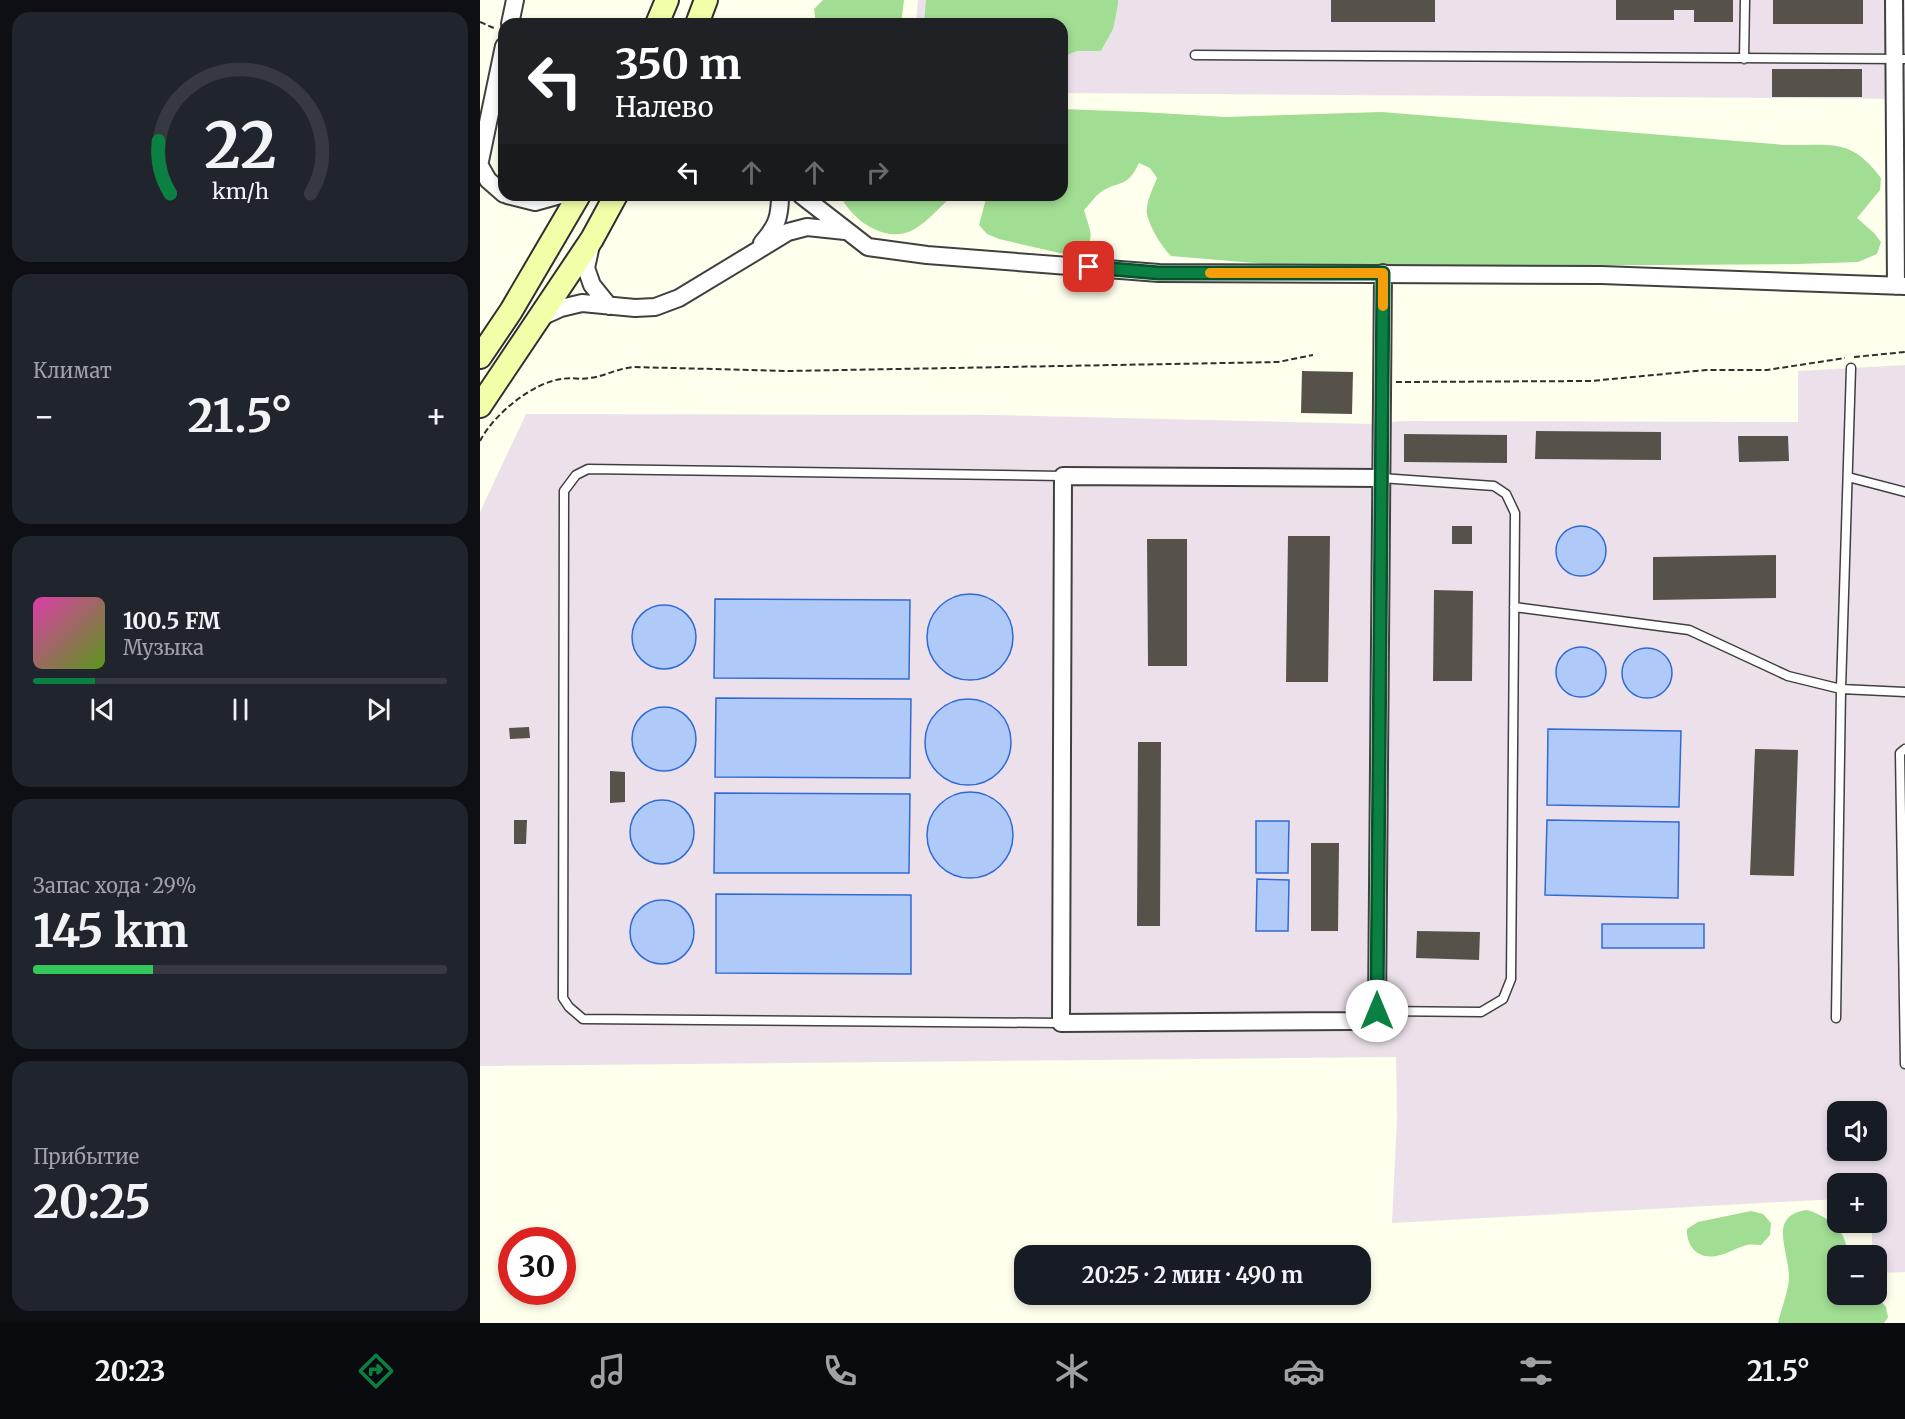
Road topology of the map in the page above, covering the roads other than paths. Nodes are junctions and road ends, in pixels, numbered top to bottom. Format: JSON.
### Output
{"nodes":[{"id":1,"x":667,"y":0,"type":"edge"},
{"id":2,"x":706,"y":0,"type":"edge"},
{"id":3,"x":1745,"y":0,"type":"edge"},
{"id":4,"x":1894,"y":0,"type":"edge"},
{"id":5,"x":660,"y":18,"type":"edge"},
{"id":6,"x":699,"y":18,"type":"edge"},
{"id":7,"x":1195,"y":55,"type":"dead end"},
{"id":8,"x":1744,"y":59,"type":"junction"},
{"id":9,"x":1900,"y":59,"type":"edge"},
{"id":10,"x":498,"y":80,"type":"edge"},
{"id":11,"x":480,"y":161,"type":"edge"},
{"id":12,"x":480,"y":166,"type":"edge"},
{"id":13,"x":498,"y":188,"type":"edge"},
{"id":14,"x":575,"y":201,"type":"edge"},
{"id":15,"x":613,"y":201,"type":"edge"},
{"id":16,"x":780,"y":201,"type":"edge"},
{"id":17,"x":808,"y":201,"type":"edge"},
{"id":18,"x":845,"y":231,"type":"junction"},
{"id":19,"x":592,"y":239,"type":"junction"},
{"id":20,"x":753,"y":252,"type":"junction"},
{"id":21,"x":1383,"y":273,"type":"junction"},
{"id":22,"x":1900,"y":286,"type":"edge"},
{"id":23,"x":609,"y":306,"type":"junction"},
{"id":24,"x":538,"y":318,"type":"junction"},
{"id":25,"x":480,"y":357,"type":"edge"},
{"id":26,"x":1851,"y":368,"type":"dead end"},
{"id":27,"x":480,"y":406,"type":"edge"},
{"id":28,"x":1063,"y":476,"type":"junction"},
{"id":29,"x":1848,"y":477,"type":"junction"},
{"id":30,"x":1380,"y":478,"type":"junction"},
{"id":31,"x":1905,"y":492,"type":"edge"},
{"id":32,"x":1514,"y":607,"type":"junction"},
{"id":33,"x":1841,"y":689,"type":"junction"},
{"id":34,"x":1905,"y":692,"type":"edge"},
{"id":35,"x":1905,"y":748,"type":"edge"},
{"id":36,"x":1377,"y":1011,"type":"junction"},
{"id":37,"x":1836,"y":1018,"type":"dead end"},
{"id":38,"x":1061,"y":1023,"type":"junction"},
{"id":39,"x":1905,"y":1064,"type":"edge"}],
"edges":[{"from":1,"to":5,"type":"street"},
{"from":2,"to":6,"type":"street"},
{"from":3,"to":8,"type":"lane"},
{"from":4,"to":9,"type":"street"},
{"from":7,"to":8,"type":"lane"},
{"from":8,"to":9,"type":"lane"},
{"from":9,"to":22,"type":"street"},
{"from":10,"to":11,"type":"street"},
{"from":12,"to":13,"type":"street"},
{"from":14,"to":25,"type":"street"},
{"from":15,"to":19,"type":"street"},
{"from":16,"to":20,"type":"street"},
{"from":17,"to":18,"type":"street"},
{"from":18,"to":20,"type":"street"},
{"from":18,"to":21,"type":"street"},
{"from":19,"to":23,"type":"street"},
{"from":19,"to":24,"type":"street"},
{"from":20,"to":23,"type":"street"},
{"from":21,"to":22,"type":"street"},
{"from":21,"to":30,"type":"street"},
{"from":23,"to":24,"type":"street"},
{"from":24,"to":27,"type":"street"},
{"from":26,"to":29,"type":"lane"},
{"from":28,"to":30,"type":"street"},
{"from":28,"to":38,"type":"street"},
{"from":28,"to":38,"type":"lane"},
{"from":29,"to":31,"type":"lane"},
{"from":29,"to":33,"type":"lane"},
{"from":30,"to":32,"type":"lane"},
{"from":30,"to":36,"type":"street"},
{"from":32,"to":33,"type":"lane"},
{"from":32,"to":36,"type":"lane"},
{"from":33,"to":34,"type":"lane"},
{"from":33,"to":37,"type":"lane"},
{"from":35,"to":39,"type":"lane"},
{"from":36,"to":38,"type":"street"}]}
